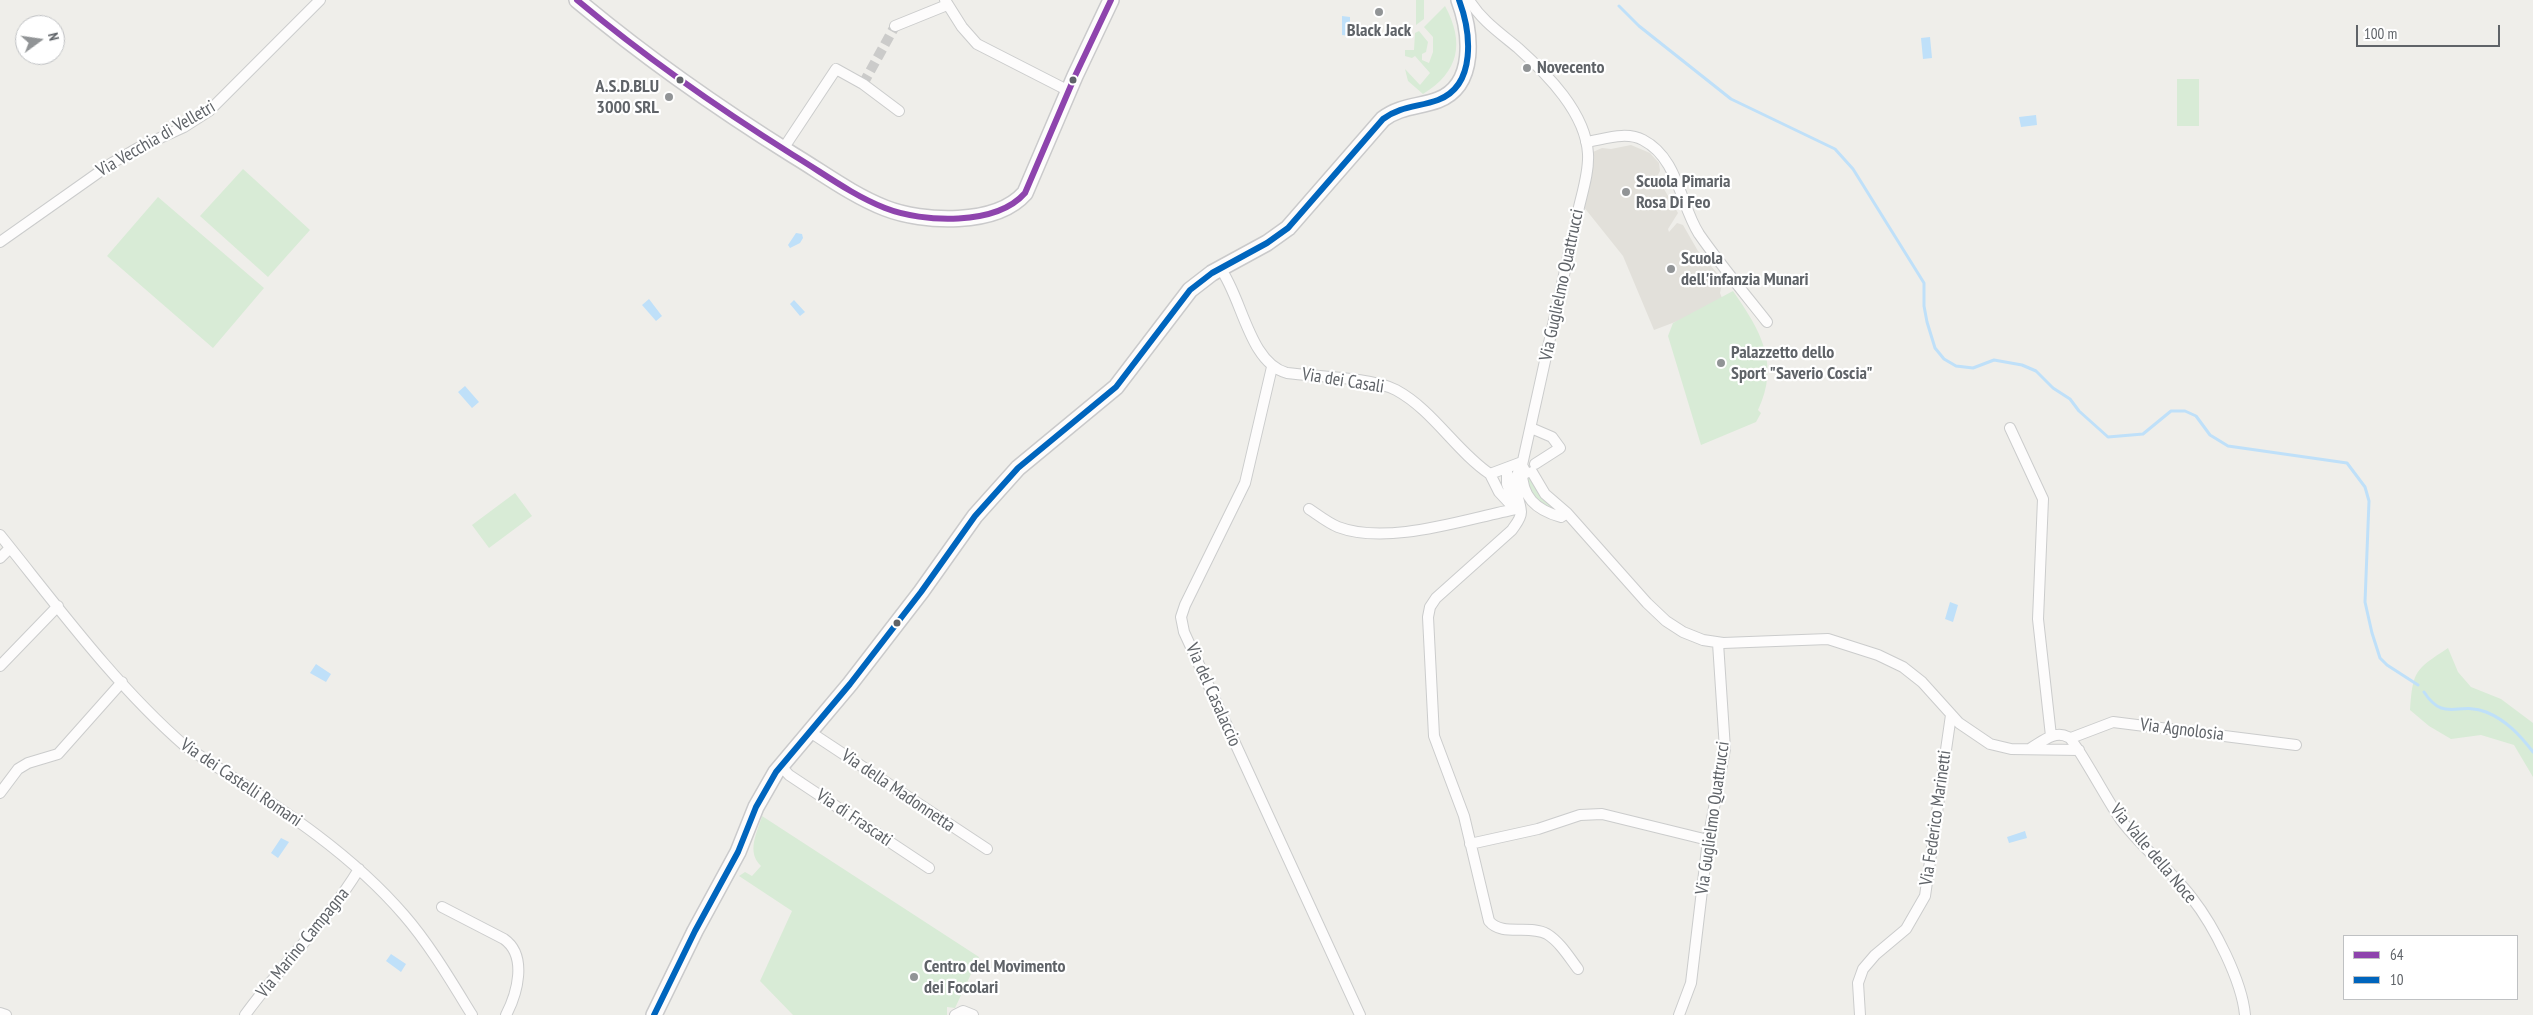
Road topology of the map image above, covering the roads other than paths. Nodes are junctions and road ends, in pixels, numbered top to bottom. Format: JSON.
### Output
{"nodes":[{"id":1,"x":320,"y":0,"type":"edge"},
{"id":2,"x":577,"y":0,"type":"edge"},
{"id":3,"x":1111,"y":0,"type":"edge"},
{"id":4,"x":1458,"y":0,"type":"edge"},
{"id":5,"x":1469,"y":0,"type":"edge"},
{"id":6,"x":946,"y":3,"type":"edge"},
{"id":7,"x":895,"y":26,"type":"tunnel mouth"},
{"id":8,"x":1069,"y":91,"type":"junction"},
{"id":9,"x":899,"y":111,"type":"dead end"},
{"id":10,"x":1586,"y":142,"type":"junction"},
{"id":11,"x":783,"y":149,"type":"junction"},
{"id":12,"x":0,"y":242,"type":"edge"},
{"id":13,"x":1220,"y":268,"type":"junction"},
{"id":14,"x":1767,"y":322,"type":"dead end"},
{"id":15,"x":1272,"y":367,"type":"junction"},
{"id":16,"x":1531,"y":428,"type":"junction"},
{"id":17,"x":2010,"y":428,"type":"dead end"},
{"id":18,"x":1526,"y":466,"type":"junction"},
{"id":19,"x":1507,"y":468,"type":"junction"},
{"id":20,"x":1490,"y":474,"type":"junction"},
{"id":21,"x":1309,"y":508,"type":"dead end"},
{"id":22,"x":1518,"y":513,"type":"junction"},
{"id":23,"x":1564,"y":515,"type":"junction"},
{"id":24,"x":0,"y":535,"type":"edge"},
{"id":25,"x":10,"y":548,"type":"junction"},
{"id":26,"x":0,"y":558,"type":"edge"},
{"id":27,"x":58,"y":606,"type":"junction"},
{"id":28,"x":1718,"y":643,"type":"junction"},
{"id":29,"x":0,"y":666,"type":"edge"},
{"id":30,"x":122,"y":682,"type":"junction"},
{"id":31,"x":1951,"y":715,"type":"junction"},
{"id":32,"x":810,"y":732,"type":"junction"},
{"id":33,"x":2051,"y":736,"type":"junction"},
{"id":34,"x":2071,"y":738,"type":"junction"},
{"id":35,"x":2296,"y":745,"type":"dead end"},
{"id":36,"x":2031,"y":748,"type":"junction"},
{"id":37,"x":2079,"y":750,"type":"junction"},
{"id":38,"x":781,"y":766,"type":"junction"},
{"id":39,"x":0,"y":793,"type":"edge"},
{"id":40,"x":1708,"y":840,"type":"junction"},
{"id":41,"x":1470,"y":844,"type":"junction"},
{"id":42,"x":986,"y":849,"type":"dead end"},
{"id":43,"x":929,"y":868,"type":"dead end"},
{"id":44,"x":360,"y":869,"type":"junction"},
{"id":45,"x":442,"y":908,"type":"dead end"},
{"id":46,"x":1578,"y":969,"type":"dead end"},
{"id":47,"x":0,"y":1013,"type":"edge"},
{"id":48,"x":6,"y":1015,"type":"edge"},
{"id":49,"x":245,"y":1015,"type":"edge"},
{"id":50,"x":472,"y":1015,"type":"edge"},
{"id":51,"x":506,"y":1015,"type":"edge"},
{"id":52,"x":654,"y":1015,"type":"edge"},
{"id":53,"x":955,"y":1015,"type":"edge"},
{"id":54,"x":973,"y":1015,"type":"edge"},
{"id":55,"x":1360,"y":1015,"type":"edge"},
{"id":56,"x":1679,"y":1015,"type":"edge"},
{"id":57,"x":1860,"y":1015,"type":"edge"},
{"id":58,"x":2245,"y":1015,"type":"edge"}],
"edges":[{"from":1,"to":12,"type":"street","name":"Via Vecchia di Velletri"},
{"from":2,"to":11,"type":"main road"},
{"from":3,"to":8,"type":"main road"},
{"from":4,"to":13,"type":"main road"},
{"from":5,"to":10,"type":"street","name":"Via Guglielmo Quattrucci"},
{"from":6,"to":7,"type":"street"},
{"from":6,"to":8,"type":"street"},
{"from":8,"to":11,"type":"main road"},
{"from":9,"to":11,"type":"street"},
{"from":10,"to":14,"type":"street"},
{"from":10,"to":16,"type":"street","name":"Via Guglielmo Quattrucci"},
{"from":13,"to":15,"type":"street"},
{"from":13,"to":32,"type":"main road"},
{"from":15,"to":20,"type":"street","name":"Via dei Casali"},
{"from":15,"to":55,"type":"street","name":"Via del Casalaccio"},
{"from":16,"to":18,"type":"street","name":"Via Guglielmo Quattrucci"},
{"from":16,"to":18,"type":"street"},
{"from":17,"to":33,"type":"street"},
{"from":18,"to":19,"type":"street"},
{"from":18,"to":22,"type":"street","name":"Via Guglielmo Quattrucci"},
{"from":18,"to":23,"type":"street"},
{"from":18,"to":23,"type":"street"},
{"from":19,"to":20,"type":"street"},
{"from":19,"to":22,"type":"street"},
{"from":20,"to":22,"type":"street"},
{"from":21,"to":22,"type":"street"},
{"from":22,"to":41,"type":"street"},
{"from":23,"to":28,"type":"street"},
{"from":24,"to":25,"type":"street","name":"Via dei Castelli Romani"},
{"from":25,"to":26,"type":"street"},
{"from":25,"to":27,"type":"street","name":"Via dei Castelli Romani"},
{"from":27,"to":29,"type":"street"},
{"from":27,"to":30,"type":"street","name":"Via dei Castelli Romani"},
{"from":28,"to":31,"type":"street"},
{"from":28,"to":40,"type":"street","name":"Via Guglielmo Quattrucci"},
{"from":30,"to":39,"type":"street"},
{"from":30,"to":44,"type":"street","name":"Via dei Castelli Romani"},
{"from":31,"to":36,"type":"street"},
{"from":31,"to":57,"type":"street","name":"Via Federico Marinetti"},
{"from":32,"to":38,"type":"main road"},
{"from":32,"to":42,"type":"street","name":"Via della Madonnetta"},
{"from":33,"to":34,"type":"street"},
{"from":33,"to":36,"type":"street"},
{"from":34,"to":35,"type":"street","name":"Via Agnolosia"},
{"from":34,"to":37,"type":"street","name":"Via Valle della Noce"},
{"from":36,"to":37,"type":"street"},
{"from":37,"to":58,"type":"street","name":"Via Valle della Noce"},
{"from":38,"to":43,"type":"street","name":"Via di Frascati"},
{"from":38,"to":52,"type":"main road"},
{"from":40,"to":41,"type":"street"},
{"from":40,"to":56,"type":"street","name":"Via Guglielmo Quattrucci"},
{"from":41,"to":46,"type":"street"},
{"from":44,"to":49,"type":"street","name":"Via Marino Campagna"},
{"from":44,"to":50,"type":"street","name":"Via dei Castelli Romani"},
{"from":45,"to":51,"type":"street"},
{"from":47,"to":48,"type":"street"},
{"from":53,"to":54,"type":"street"}]}
